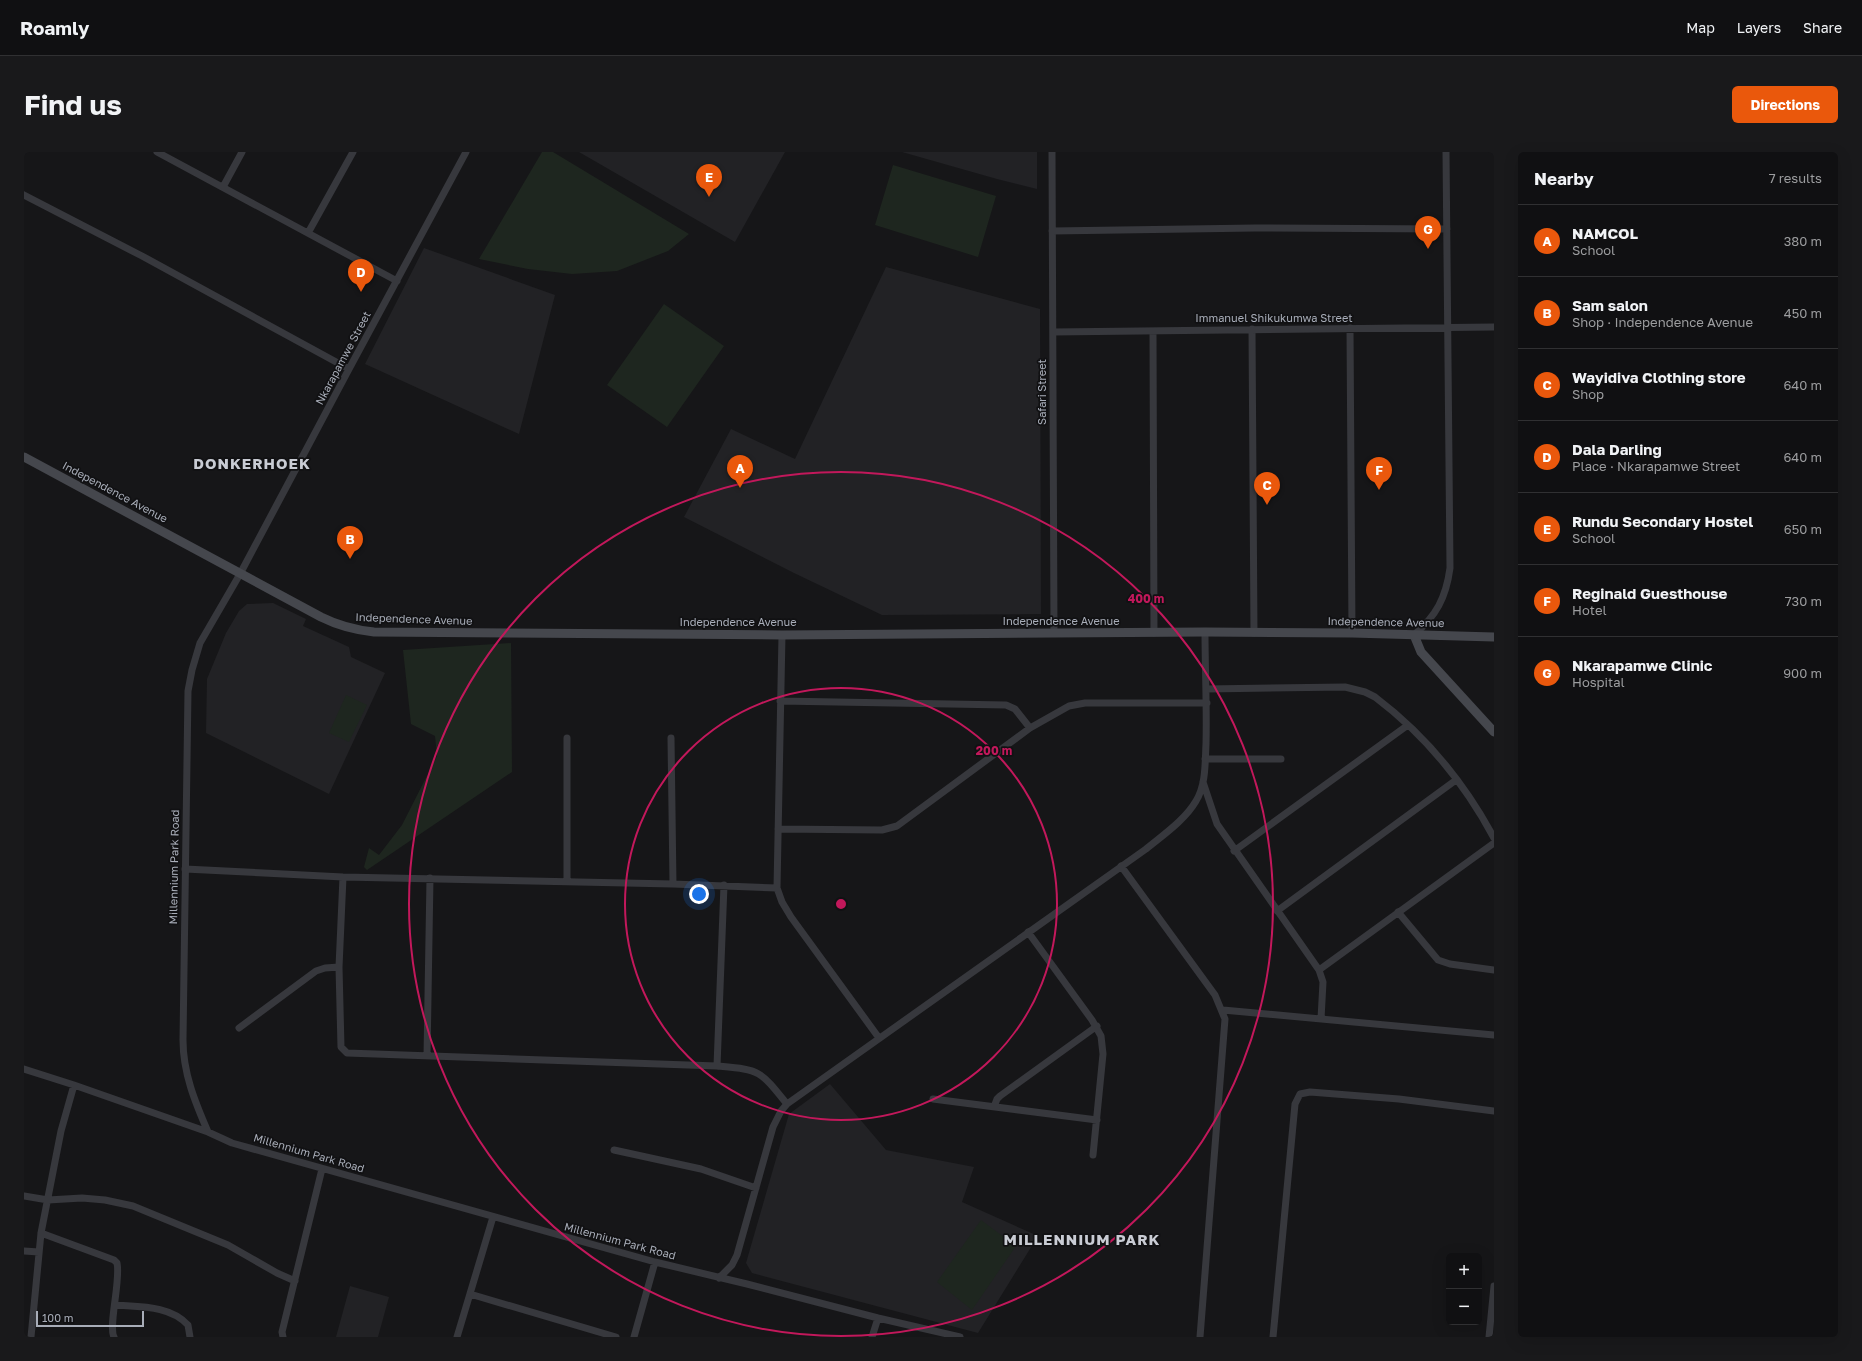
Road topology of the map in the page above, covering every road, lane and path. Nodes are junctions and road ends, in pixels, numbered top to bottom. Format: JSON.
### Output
{"nodes":[{"id":1,"x":157,"y":152,"type":"edge"},
{"id":2,"x":242,"y":152,"type":"edge"},
{"id":3,"x":353,"y":152,"type":"edge"},
{"id":4,"x":466,"y":152,"type":"edge"},
{"id":5,"x":1052,"y":152,"type":"edge"},
{"id":6,"x":1446,"y":152,"type":"edge"},
{"id":7,"x":223,"y":187,"type":"junction"},
{"id":8,"x":24,"y":195,"type":"edge"},
{"id":9,"x":1447,"y":229,"type":"junction"},
{"id":10,"x":1052,"y":231,"type":"junction"},
{"id":11,"x":308,"y":233,"type":"junction"},
{"id":12,"x":397,"y":281,"type":"junction"},
{"id":13,"x":1494,"y":327,"type":"edge"},
{"id":14,"x":1350,"y":328,"type":"junction"},
{"id":15,"x":1252,"y":329,"type":"junction"},
{"id":16,"x":1447,"y":329,"type":"junction"},
{"id":17,"x":1153,"y":331,"type":"junction"},
{"id":18,"x":1053,"y":332,"type":"junction"},
{"id":19,"x":348,"y":369,"type":"junction"},
{"id":20,"x":24,"y":457,"type":"edge"},
{"id":21,"x":240,"y":574,"type":"junction"},
{"id":22,"x":1054,"y":632,"type":"junction"},
{"id":23,"x":1205,"y":632,"type":"junction"},
{"id":24,"x":1154,"y":633,"type":"junction"},
{"id":25,"x":1254,"y":633,"type":"junction"},
{"id":26,"x":1352,"y":633,"type":"junction"},
{"id":27,"x":782,"y":635,"type":"junction"},
{"id":28,"x":1414,"y":635,"type":"junction"},
{"id":29,"x":1494,"y":637,"type":"edge"},
{"id":30,"x":1206,"y":689,"type":"junction"},
{"id":31,"x":780,"y":701,"type":"junction"},
{"id":32,"x":1207,"y":703,"type":"junction"},
{"id":33,"x":1408,"y":725,"type":"junction"},
{"id":34,"x":1030,"y":728,"type":"junction"},
{"id":35,"x":1494,"y":732,"type":"edge"},
{"id":36,"x":567,"y":738,"type":"dead end"},
{"id":37,"x":671,"y":738,"type":"dead end"},
{"id":38,"x":1205,"y":759,"type":"junction"},
{"id":39,"x":1281,"y":759,"type":"dead end"},
{"id":40,"x":1456,"y":780,"type":"junction"},
{"id":41,"x":1203,"y":782,"type":"junction"},
{"id":42,"x":778,"y":829,"type":"junction"},
{"id":43,"x":1494,"y":838,"type":"edge"},
{"id":44,"x":1494,"y":843,"type":"edge"},
{"id":45,"x":1234,"y":851,"type":"junction"},
{"id":46,"x":1121,"y":866,"type":"junction"},
{"id":47,"x":185,"y":869,"type":"junction"},
{"id":48,"x":343,"y":877,"type":"junction"},
{"id":49,"x":430,"y":878,"type":"junction"},
{"id":50,"x":567,"y":881,"type":"junction"},
{"id":51,"x":673,"y":884,"type":"junction"},
{"id":52,"x":724,"y":885,"type":"junction"},
{"id":53,"x":777,"y":888,"type":"junction"},
{"id":54,"x":1277,"y":911,"type":"junction"},
{"id":55,"x":1398,"y":912,"type":"junction"},
{"id":56,"x":1028,"y":932,"type":"junction"},
{"id":57,"x":339,"y":967,"type":"junction"},
{"id":58,"x":1319,"y":970,"type":"junction"},
{"id":59,"x":1494,"y":970,"type":"edge"},
{"id":60,"x":1223,"y":1010,"type":"junction"},
{"id":61,"x":1321,"y":1019,"type":"junction"},
{"id":62,"x":1096,"y":1026,"type":"junction"},
{"id":63,"x":239,"y":1028,"type":"dead end"},
{"id":64,"x":1494,"y":1035,"type":"edge"},
{"id":65,"x":879,"y":1038,"type":"junction"},
{"id":66,"x":427,"y":1056,"type":"junction"},
{"id":67,"x":717,"y":1066,"type":"junction"},
{"id":68,"x":24,"y":1069,"type":"edge"},
{"id":69,"x":74,"y":1085,"type":"junction"},
{"id":70,"x":933,"y":1100,"type":"dead end"},
{"id":71,"x":787,"y":1104,"type":"junction"},
{"id":72,"x":994,"y":1107,"type":"junction"},
{"id":73,"x":1494,"y":1111,"type":"edge"},
{"id":74,"x":1097,"y":1120,"type":"junction"},
{"id":75,"x":208,"y":1132,"type":"junction"},
{"id":76,"x":614,"y":1150,"type":"dead end"},
{"id":77,"x":1093,"y":1155,"type":"dead end"},
{"id":78,"x":322,"y":1169,"type":"junction"},
{"id":79,"x":756,"y":1188,"type":"junction"},
{"id":80,"x":24,"y":1196,"type":"edge"},
{"id":81,"x":48,"y":1200,"type":"junction"},
{"id":82,"x":493,"y":1217,"type":"junction"},
{"id":83,"x":41,"y":1233,"type":"junction"},
{"id":84,"x":24,"y":1251,"type":"edge"},
{"id":85,"x":39,"y":1252,"type":"junction"},
{"id":86,"x":655,"y":1262,"type":"junction"},
{"id":87,"x":719,"y":1278,"type":"junction"},
{"id":88,"x":295,"y":1281,"type":"junction"},
{"id":89,"x":1494,"y":1286,"type":"edge"},
{"id":90,"x":470,"y":1294,"type":"junction"},
{"id":91,"x":115,"y":1305,"type":"junction"},
{"id":92,"x":878,"y":1318,"type":"junction"},
{"id":93,"x":31,"y":1337,"type":"edge"},
{"id":94,"x":114,"y":1337,"type":"edge"},
{"id":95,"x":190,"y":1337,"type":"edge"},
{"id":96,"x":283,"y":1337,"type":"edge"},
{"id":97,"x":457,"y":1337,"type":"edge"},
{"id":98,"x":616,"y":1337,"type":"edge"},
{"id":99,"x":634,"y":1337,"type":"edge"},
{"id":100,"x":872,"y":1337,"type":"edge"},
{"id":101,"x":960,"y":1337,"type":"edge"},
{"id":102,"x":1200,"y":1337,"type":"edge"},
{"id":103,"x":1273,"y":1337,"type":"edge"},
{"id":104,"x":1489,"y":1337,"type":"edge"}],
"edges":[{"from":1,"to":7,"type":"street"},
{"from":2,"to":7,"type":"street"},
{"from":3,"to":11,"type":"street"},
{"from":4,"to":12,"type":"street","name":"Nkarapamwe Street"},
{"from":5,"to":10,"type":"street","name":"Safari Street"},
{"from":6,"to":9,"type":"street"},
{"from":7,"to":11,"type":"street"},
{"from":8,"to":19,"type":"street"},
{"from":9,"to":10,"type":"street"},
{"from":9,"to":16,"type":"street"},
{"from":10,"to":18,"type":"street","name":"Safari Street"},
{"from":11,"to":12,"type":"street"},
{"from":12,"to":19,"type":"street","name":"Nkarapamwe Street"},
{"from":13,"to":16,"type":"street","name":"Immanuel Shikukumwa Street"},
{"from":14,"to":15,"type":"street","name":"Immanuel Shikukumwa Street"},
{"from":14,"to":16,"type":"street","name":"Immanuel Shikukumwa Street"},
{"from":14,"to":26,"type":"street"},
{"from":15,"to":17,"type":"street","name":"Immanuel Shikukumwa Street"},
{"from":15,"to":25,"type":"street"},
{"from":16,"to":28,"type":"street"},
{"from":17,"to":18,"type":"street","name":"Immanuel Shikukumwa Street"},
{"from":17,"to":24,"type":"street"},
{"from":18,"to":22,"type":"street","name":"Safari Street"},
{"from":19,"to":21,"type":"street","name":"Nkarapamwe Street"},
{"from":20,"to":21,"type":"street","name":"Independence Avenue"},
{"from":21,"to":27,"type":"street","name":"Independence Avenue"},
{"from":21,"to":47,"type":"street","name":"Millennium Park Road"},
{"from":22,"to":24,"type":"street","name":"Independence Avenue"},
{"from":22,"to":27,"type":"street","name":"Independence Avenue"},
{"from":23,"to":24,"type":"street","name":"Independence Avenue"},
{"from":23,"to":25,"type":"street","name":"Independence Avenue"},
{"from":23,"to":30,"type":"street"},
{"from":25,"to":26,"type":"street","name":"Independence Avenue"},
{"from":26,"to":28,"type":"street","name":"Independence Avenue"},
{"from":27,"to":31,"type":"street"},
{"from":28,"to":29,"type":"street","name":"Independence Avenue"},
{"from":28,"to":35,"type":"street"},
{"from":30,"to":32,"type":"street"},
{"from":30,"to":33,"type":"street"},
{"from":31,"to":34,"type":"street"},
{"from":31,"to":42,"type":"street"},
{"from":32,"to":34,"type":"street"},
{"from":32,"to":38,"type":"street"},
{"from":33,"to":40,"type":"street"},
{"from":33,"to":45,"type":"street"},
{"from":34,"to":42,"type":"street"},
{"from":36,"to":50,"type":"street"},
{"from":37,"to":51,"type":"street"},
{"from":38,"to":39,"type":"street"},
{"from":38,"to":41,"type":"street"},
{"from":40,"to":43,"type":"street"},
{"from":40,"to":54,"type":"street"},
{"from":41,"to":45,"type":"street"},
{"from":41,"to":46,"type":"street"},
{"from":42,"to":53,"type":"street"},
{"from":44,"to":55,"type":"street"},
{"from":45,"to":54,"type":"street"},
{"from":46,"to":56,"type":"street"},
{"from":46,"to":60,"type":"street"},
{"from":47,"to":48,"type":"street"},
{"from":47,"to":75,"type":"street","name":"Millennium Park Road"},
{"from":48,"to":49,"type":"street"},
{"from":48,"to":57,"type":"street"},
{"from":49,"to":50,"type":"street"},
{"from":49,"to":66,"type":"street"},
{"from":50,"to":51,"type":"street"},
{"from":51,"to":52,"type":"street"},
{"from":52,"to":53,"type":"street"},
{"from":52,"to":67,"type":"street"},
{"from":53,"to":65,"type":"street"},
{"from":54,"to":58,"type":"street"},
{"from":55,"to":58,"type":"street"},
{"from":55,"to":59,"type":"street"},
{"from":56,"to":62,"type":"street"},
{"from":56,"to":65,"type":"street"},
{"from":57,"to":63,"type":"street"},
{"from":57,"to":66,"type":"street"},
{"from":58,"to":61,"type":"street"},
{"from":60,"to":61,"type":"street"},
{"from":60,"to":102,"type":"street"},
{"from":61,"to":64,"type":"street"},
{"from":62,"to":72,"type":"street"},
{"from":62,"to":74,"type":"street"},
{"from":65,"to":71,"type":"street"},
{"from":66,"to":67,"type":"street"},
{"from":67,"to":71,"type":"street"},
{"from":68,"to":69,"type":"street"},
{"from":69,"to":75,"type":"street"},
{"from":69,"to":81,"type":"street"},
{"from":70,"to":72,"type":"street"},
{"from":71,"to":79,"type":"street"},
{"from":72,"to":74,"type":"street"},
{"from":73,"to":103,"type":"street"},
{"from":74,"to":77,"type":"street"},
{"from":75,"to":78,"type":"street","name":"Millennium Park Road"},
{"from":76,"to":79,"type":"street"},
{"from":78,"to":82,"type":"street","name":"Millennium Park Road"},
{"from":78,"to":88,"type":"street"},
{"from":79,"to":87,"type":"street"},
{"from":80,"to":81,"type":"street"},
{"from":81,"to":83,"type":"street"},
{"from":81,"to":88,"type":"street"},
{"from":82,"to":86,"type":"street","name":"Millennium Park Road"},
{"from":82,"to":90,"type":"street"},
{"from":83,"to":85,"type":"street"},
{"from":83,"to":91,"type":"street"},
{"from":84,"to":85,"type":"street"},
{"from":85,"to":93,"type":"street"},
{"from":86,"to":87,"type":"street","name":"Millennium Park Road"},
{"from":86,"to":99,"type":"street"},
{"from":87,"to":92,"type":"street","name":"Millennium Park Road"},
{"from":88,"to":96,"type":"street"},
{"from":89,"to":104,"type":"street"},
{"from":90,"to":97,"type":"street"},
{"from":90,"to":98,"type":"street"},
{"from":91,"to":94,"type":"street"},
{"from":91,"to":95,"type":"street"},
{"from":92,"to":100,"type":"street"},
{"from":92,"to":101,"type":"street","name":"Millennium Park Road"}]}
